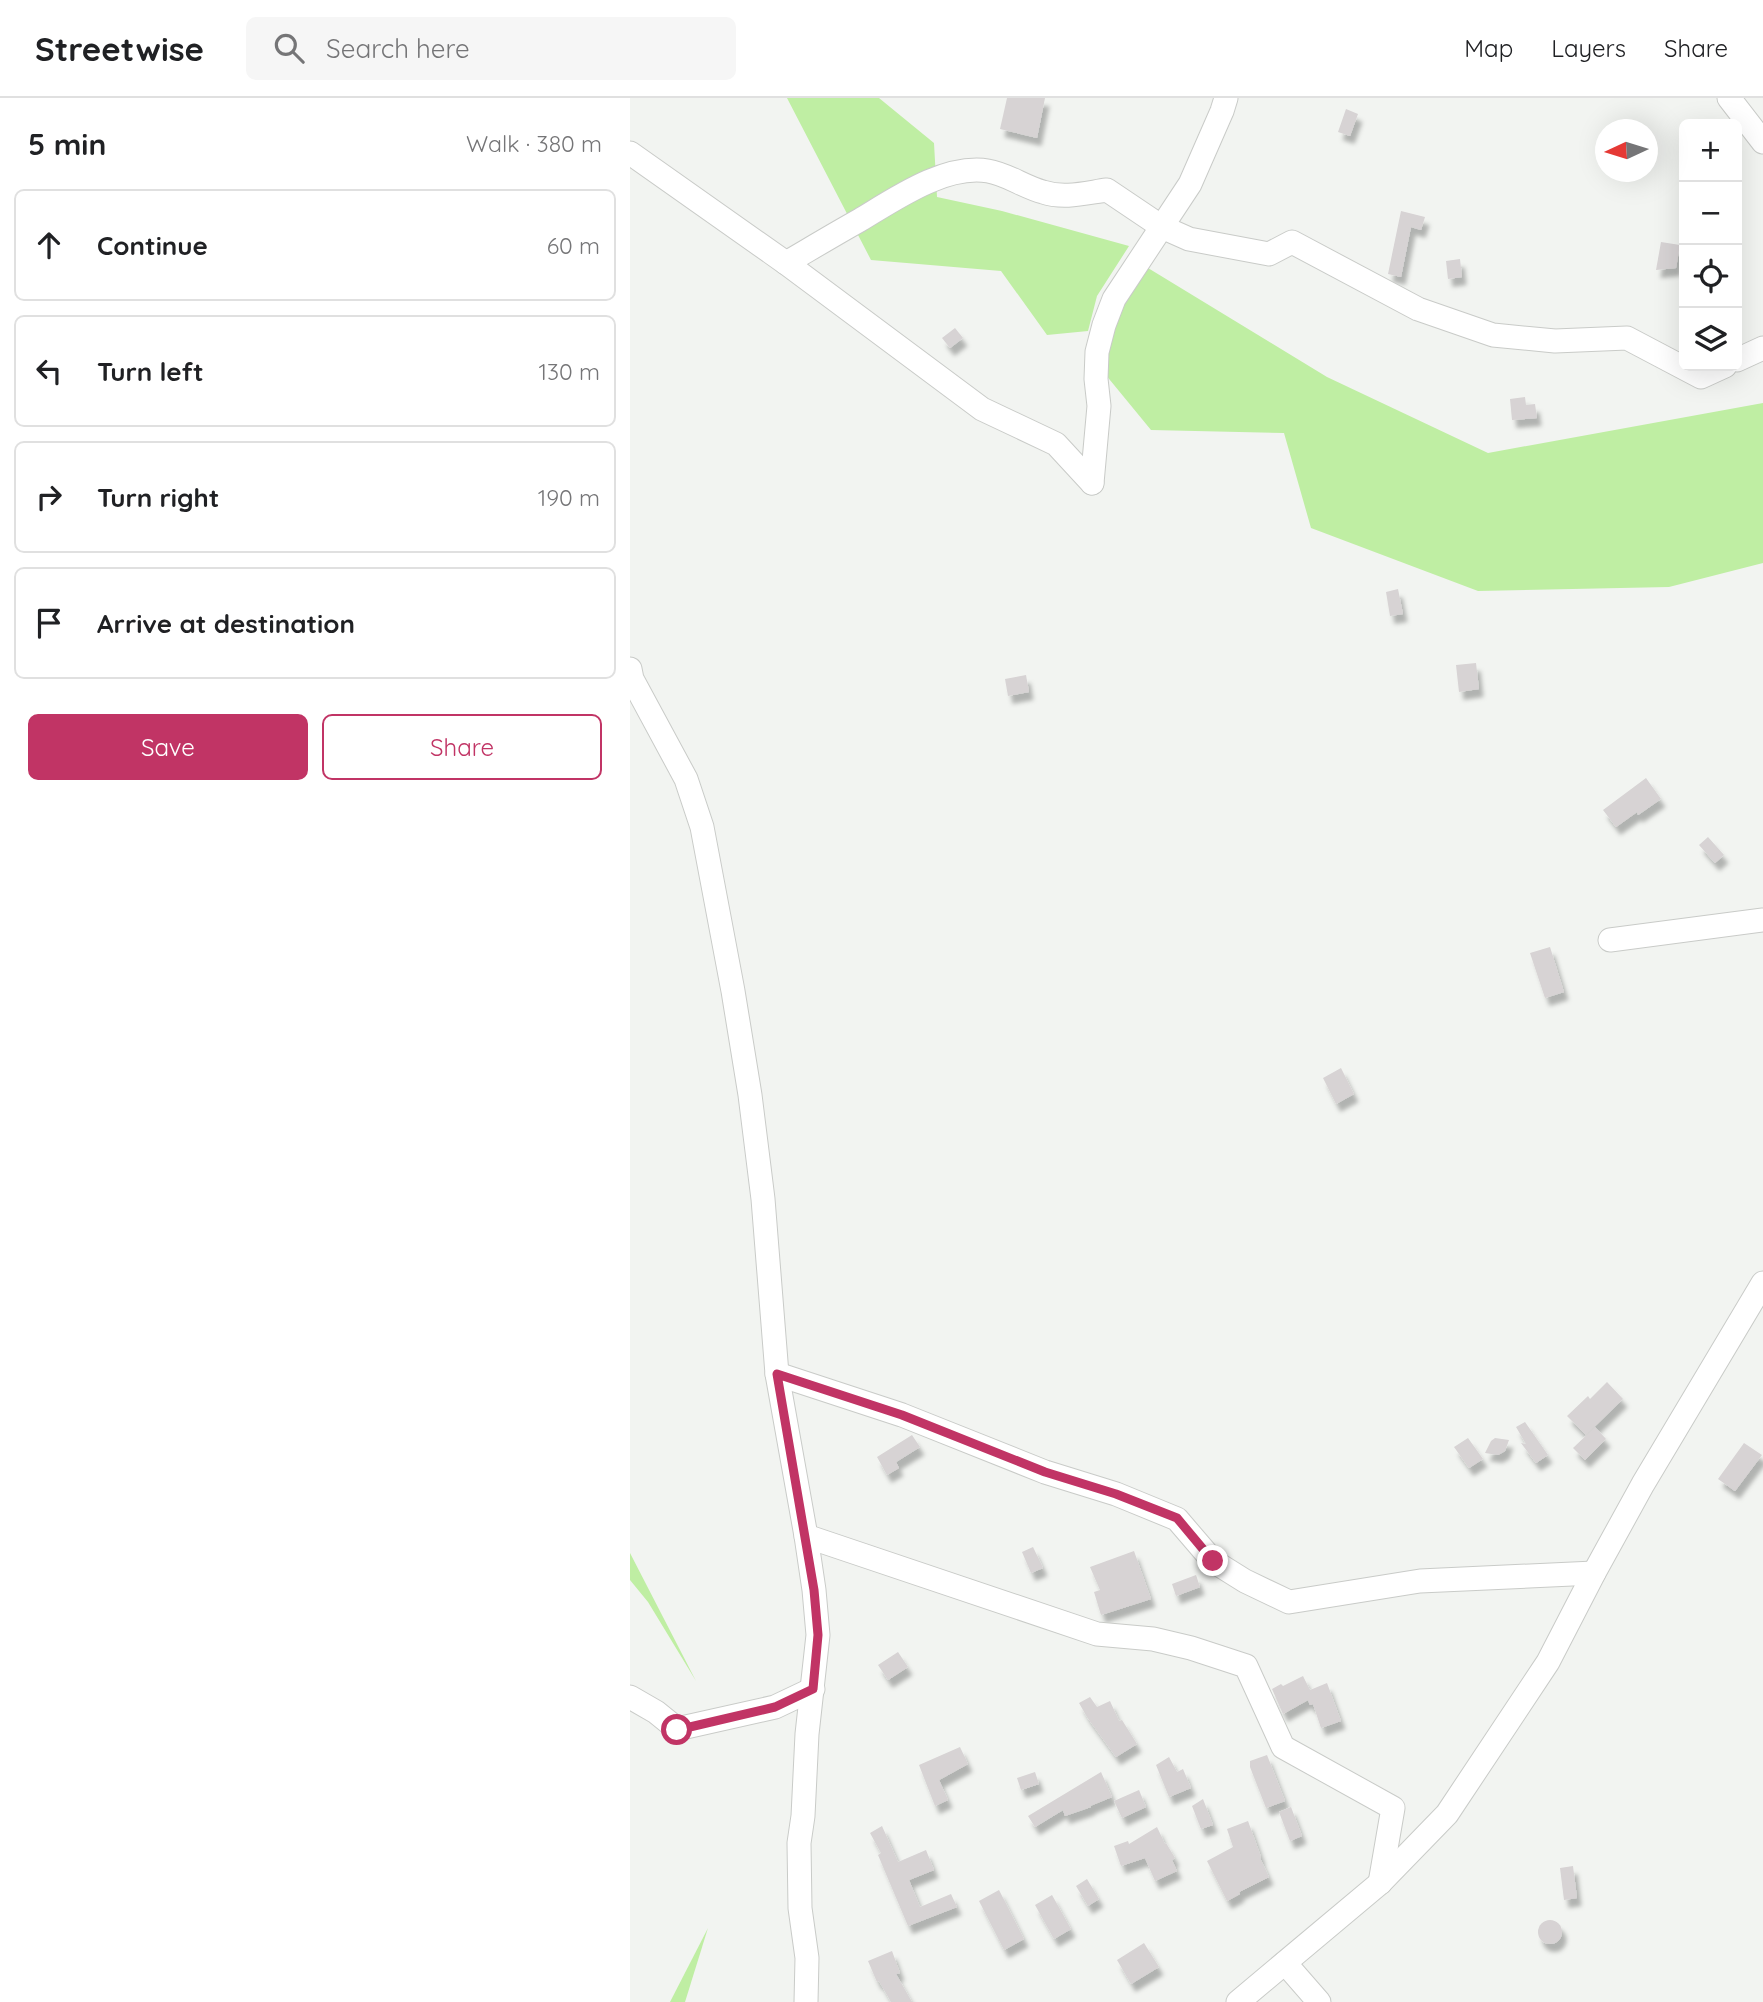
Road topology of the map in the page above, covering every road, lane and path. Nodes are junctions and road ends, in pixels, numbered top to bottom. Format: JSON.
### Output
{"nodes":[{"id":1,"x":1226,"y":98,"type":"edge"},
{"id":2,"x":1730,"y":98,"type":"edge"},
{"id":3,"x":1763,"y":142,"type":"edge"},
{"id":4,"x":630,"y":153,"type":"edge"},
{"id":5,"x":1162,"y":227,"type":"junction"},
{"id":6,"x":786,"y":263,"type":"junction"},
{"id":7,"x":1763,"y":348,"type":"edge"},
{"id":8,"x":1742,"y":358,"type":"edge"},
{"id":9,"x":1679,"y":365,"type":"edge"},
{"id":10,"x":1690,"y":371,"type":"edge"},
{"id":11,"x":1714,"y":371,"type":"edge"},
{"id":12,"x":630,"y":669,"type":"edge"},
{"id":13,"x":1763,"y":919,"type":"edge"},
{"id":14,"x":1610,"y":940,"type":"dead end"},
{"id":15,"x":1763,"y":1283,"type":"edge"},
{"id":16,"x":777,"y":1374,"type":"junction"},
{"id":17,"x":806,"y":1536,"type":"junction"},
{"id":18,"x":1594,"y":1573,"type":"junction"},
{"id":19,"x":813,"y":1689,"type":"junction"},
{"id":20,"x":630,"y":1697,"type":"edge"},
{"id":21,"x":1380,"y":1883,"type":"junction"},
{"id":22,"x":1285,"y":1963,"type":"junction"},
{"id":23,"x":806,"y":2002,"type":"edge"},
{"id":24,"x":1238,"y":2002,"type":"edge"},
{"id":25,"x":1319,"y":2002,"type":"edge"}],
"edges":[{"from":1,"to":5,"type":"street"},
{"from":2,"to":3,"type":"street"},
{"from":4,"to":6,"type":"street"},
{"from":5,"to":6,"type":"street"},
{"from":5,"to":6,"type":"street"},
{"from":5,"to":9,"type":"street"},
{"from":7,"to":8,"type":"street"},
{"from":10,"to":11,"type":"street"},
{"from":12,"to":16,"type":"street"},
{"from":13,"to":14,"type":"street"},
{"from":15,"to":18,"type":"street"},
{"from":16,"to":17,"type":"street"},
{"from":16,"to":18,"type":"street"},
{"from":17,"to":19,"type":"street"},
{"from":17,"to":21,"type":"street"},
{"from":18,"to":21,"type":"street"},
{"from":19,"to":20,"type":"street"},
{"from":19,"to":23,"type":"street"},
{"from":21,"to":22,"type":"street"},
{"from":22,"to":24,"type":"street"},
{"from":22,"to":25,"type":"street"}]}
